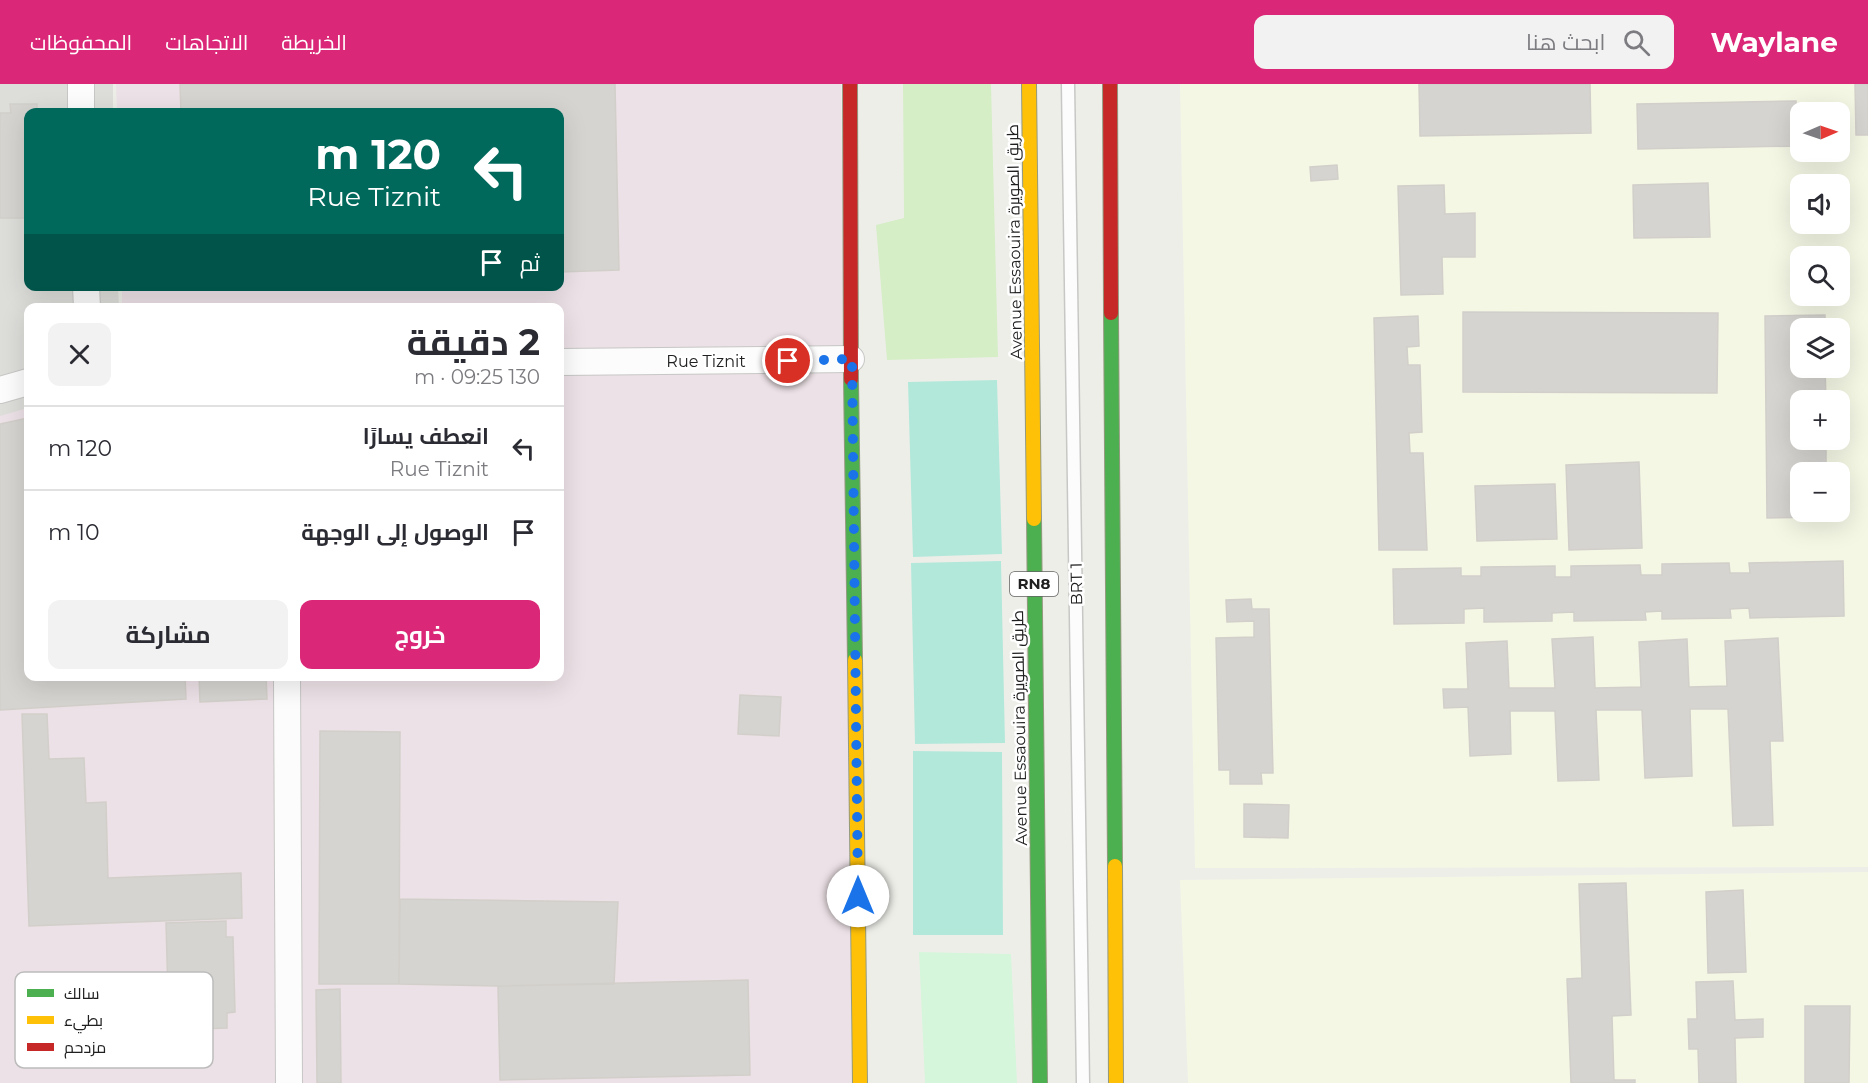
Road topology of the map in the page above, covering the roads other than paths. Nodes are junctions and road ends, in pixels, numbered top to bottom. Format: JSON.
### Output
{"nodes":[{"id":1,"x":81,"y":84,"type":"edge"},
{"id":2,"x":850,"y":84,"type":"edge"},
{"id":3,"x":1029,"y":84,"type":"edge"},
{"id":4,"x":1068,"y":84,"type":"edge"},
{"id":5,"x":1110,"y":84,"type":"edge"},
{"id":6,"x":81,"y":108,"type":"edge"},
{"id":7,"x":852,"y":359,"type":"junction"},
{"id":8,"x":564,"y":362,"type":"edge"},
{"id":9,"x":24,"y":383,"type":"edge"},
{"id":10,"x":0,"y":390,"type":"edge"},
{"id":11,"x":287,"y":681,"type":"edge"},
{"id":12,"x":289,"y":1083,"type":"edge"},
{"id":13,"x":860,"y":1083,"type":"edge"},
{"id":14,"x":1040,"y":1083,"type":"edge"},
{"id":15,"x":1083,"y":1083,"type":"edge"},
{"id":16,"x":1116,"y":1083,"type":"edge"}],
"edges":[{"from":1,"to":6,"type":"street"},
{"from":2,"to":7,"type":"main road"},
{"from":3,"to":14,"type":"main road","name":"Avenue Essaouira طريق الصويرة","number":"RN8"},
{"from":4,"to":15,"type":"lane","name":"BRT 1"},
{"from":5,"to":16,"type":"main road"},
{"from":7,"to":8,"type":"street","name":"Rue Tiznit"},
{"from":7,"to":13,"type":"main road"},
{"from":9,"to":10,"type":"street"},
{"from":11,"to":12,"type":"street"}]}
